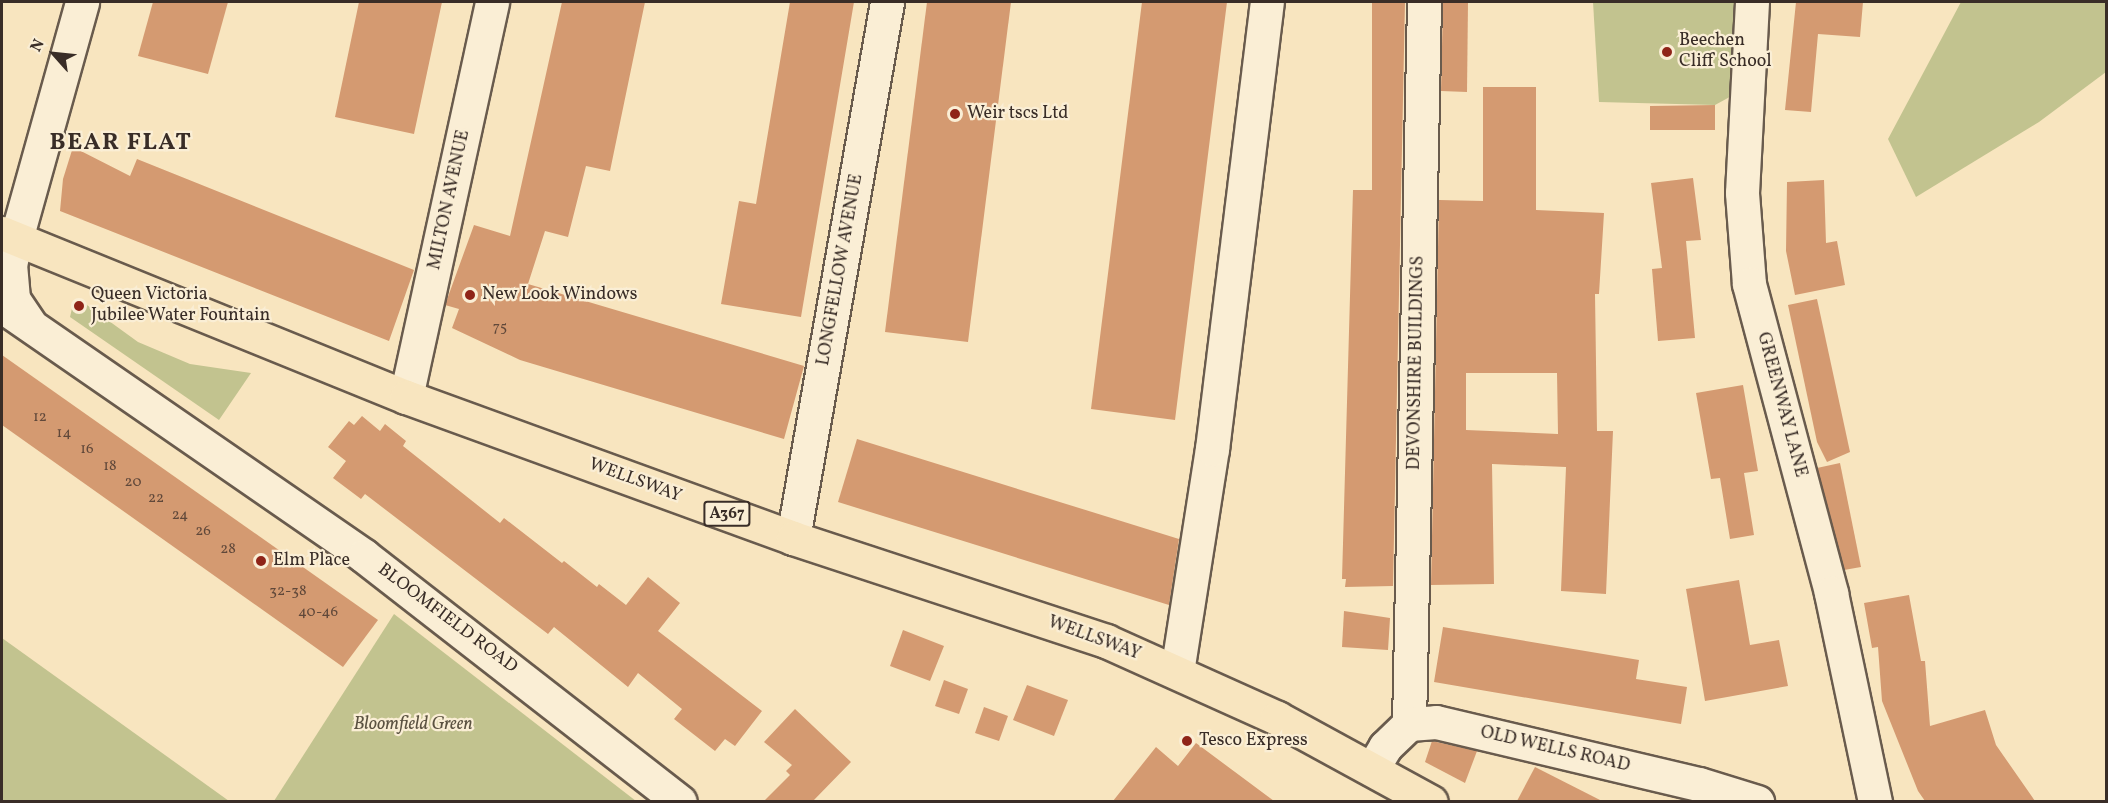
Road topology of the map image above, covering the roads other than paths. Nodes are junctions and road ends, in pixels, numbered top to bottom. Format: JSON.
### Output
{"nodes":[{"id":1,"x":82,"y":2,"type":"edge"},
{"id":2,"x":492,"y":2,"type":"edge"},
{"id":3,"x":887,"y":2,"type":"edge"},
{"id":4,"x":1267,"y":2,"type":"edge"},
{"id":5,"x":1424,"y":2,"type":"edge"},
{"id":6,"x":1752,"y":2,"type":"edge"},
{"id":7,"x":9,"y":236,"type":"edge"},
{"id":8,"x":2,"y":306,"type":"edge"},
{"id":9,"x":29,"y":323,"type":"junction"},
{"id":10,"x":406,"y":397,"type":"junction"},
{"id":11,"x":793,"y":538,"type":"junction"},
{"id":12,"x":1177,"y":672,"type":"junction"},
{"id":13,"x":1409,"y":724,"type":"junction"},
{"id":14,"x":1372,"y":769,"type":"junction"},
{"id":15,"x":680,"y":801,"type":"edge"},
{"id":16,"x":1431,"y":801,"type":"edge"},
{"id":17,"x":1757,"y":801,"type":"edge"},
{"id":18,"x":1875,"y":801,"type":"edge"}],
"edges":[{"from":1,"to":7,"type":"street","name":"BLOOMFIELD ROAD"},
{"from":2,"to":10,"type":"street","name":"MILTON AVENUE"},
{"from":3,"to":11,"type":"street","name":"LONGFELLOW AVENUE"},
{"from":4,"to":12,"type":"street"},
{"from":5,"to":13,"type":"street","name":"DEVONSHIRE BUILDINGS"},
{"from":6,"to":18,"type":"street","name":"GREENWAY LANE"},
{"from":7,"to":9,"type":"street","name":"BLOOMFIELD ROAD"},
{"from":7,"to":10,"type":"main road","name":"WELLSWAY","number":"A367"},
{"from":8,"to":9,"type":"street","name":"BLOOMFIELD ROAD"},
{"from":9,"to":15,"type":"street","name":"BLOOMFIELD ROAD"},
{"from":10,"to":11,"type":"main road","name":"WELLSWAY","number":"A367"},
{"from":11,"to":12,"type":"main road","name":"WELLSWAY","number":"A367"},
{"from":12,"to":14,"type":"main road","name":"WELLSWAY","number":"A367"},
{"from":13,"to":14,"type":"street"},
{"from":13,"to":17,"type":"street","name":"OLD WELLS ROAD"},
{"from":14,"to":16,"type":"main road","name":"WELLSWAY","number":"A367"}]}
